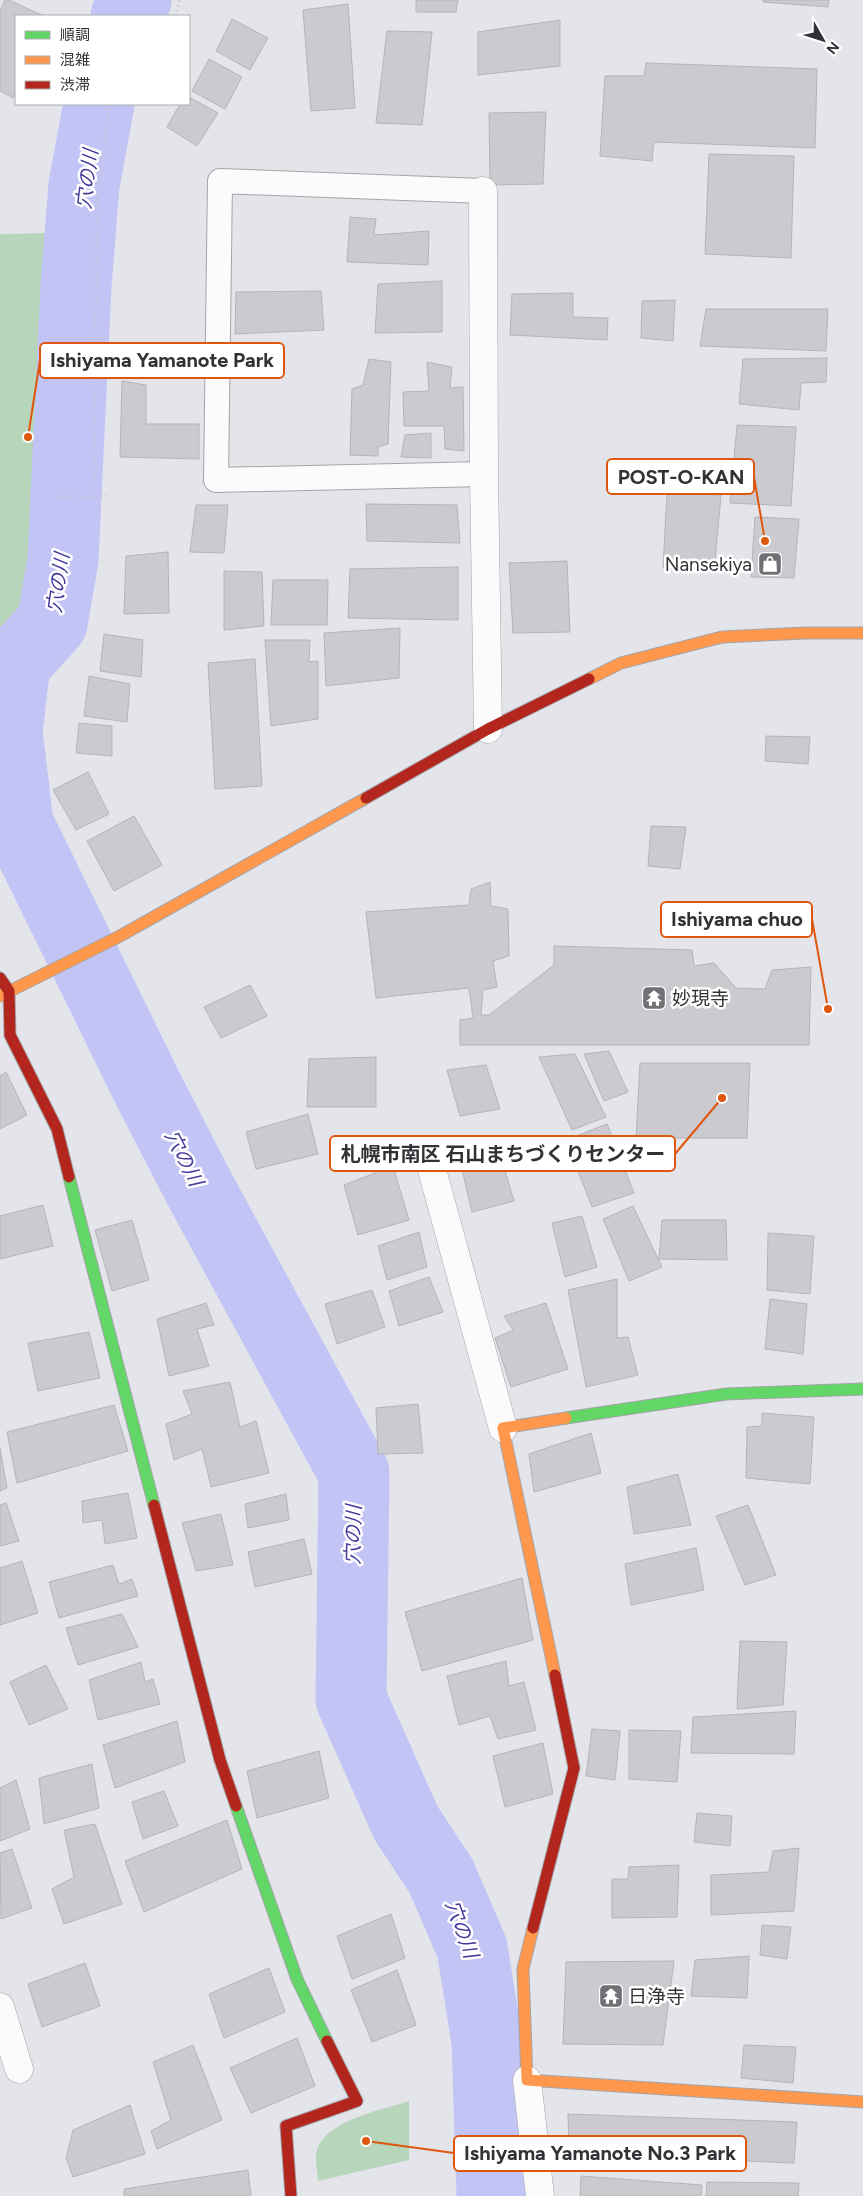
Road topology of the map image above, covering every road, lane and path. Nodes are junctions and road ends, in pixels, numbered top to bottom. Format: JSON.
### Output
{"nodes":[{"id":1,"x":180,"y":0,"type":"edge"},
{"id":2,"x":174,"y":15,"type":"edge"},
{"id":3,"x":111,"y":105,"type":"edge"},
{"id":4,"x":484,"y":191,"type":"joint"},
{"id":5,"x":484,"y":474,"type":"junction"},
{"id":6,"x":56,"y":496,"type":"dead end"},
{"id":7,"x":110,"y":496,"type":"dead end"},
{"id":8,"x":92,"y":498,"type":"junction"},
{"id":9,"x":863,"y":633,"type":"edge"},
{"id":10,"x":488,"y":729,"type":"junction"},
{"id":11,"x":0,"y":978,"type":"edge"},
{"id":12,"x":4,"y":993,"type":"edge"},
{"id":13,"x":432,"y":1170,"type":"dead end"},
{"id":14,"x":863,"y":1389,"type":"edge"},
{"id":15,"x":503,"y":1428,"type":"junction"},
{"id":16,"x":0,"y":2007,"type":"edge"},
{"id":17,"x":19,"y":2069,"type":"dead end"},
{"id":18,"x":527,"y":2080,"type":"junction"},
{"id":19,"x":863,"y":2102,"type":"edge"},
{"id":20,"x":292,"y":2196,"type":"edge"},
{"id":21,"x":540,"y":2196,"type":"edge"}],
"edges":[{"from":1,"to":2,"type":"path"},
{"from":3,"to":8,"type":"path"},
{"from":4,"to":5,"type":"street"},
{"from":4,"to":5,"type":"lane"},
{"from":5,"to":10,"type":"street"},
{"from":6,"to":8,"type":"path"},
{"from":7,"to":8,"type":"path"},
{"from":9,"to":10,"type":"street"},
{"from":10,"to":12,"type":"street"},
{"from":11,"to":12,"type":"street"},
{"from":12,"to":20,"type":"street"},
{"from":13,"to":15,"type":"street"},
{"from":14,"to":15,"type":"street"},
{"from":15,"to":18,"type":"street"},
{"from":16,"to":17,"type":"street"},
{"from":18,"to":19,"type":"street"},
{"from":18,"to":21,"type":"street"}]}
